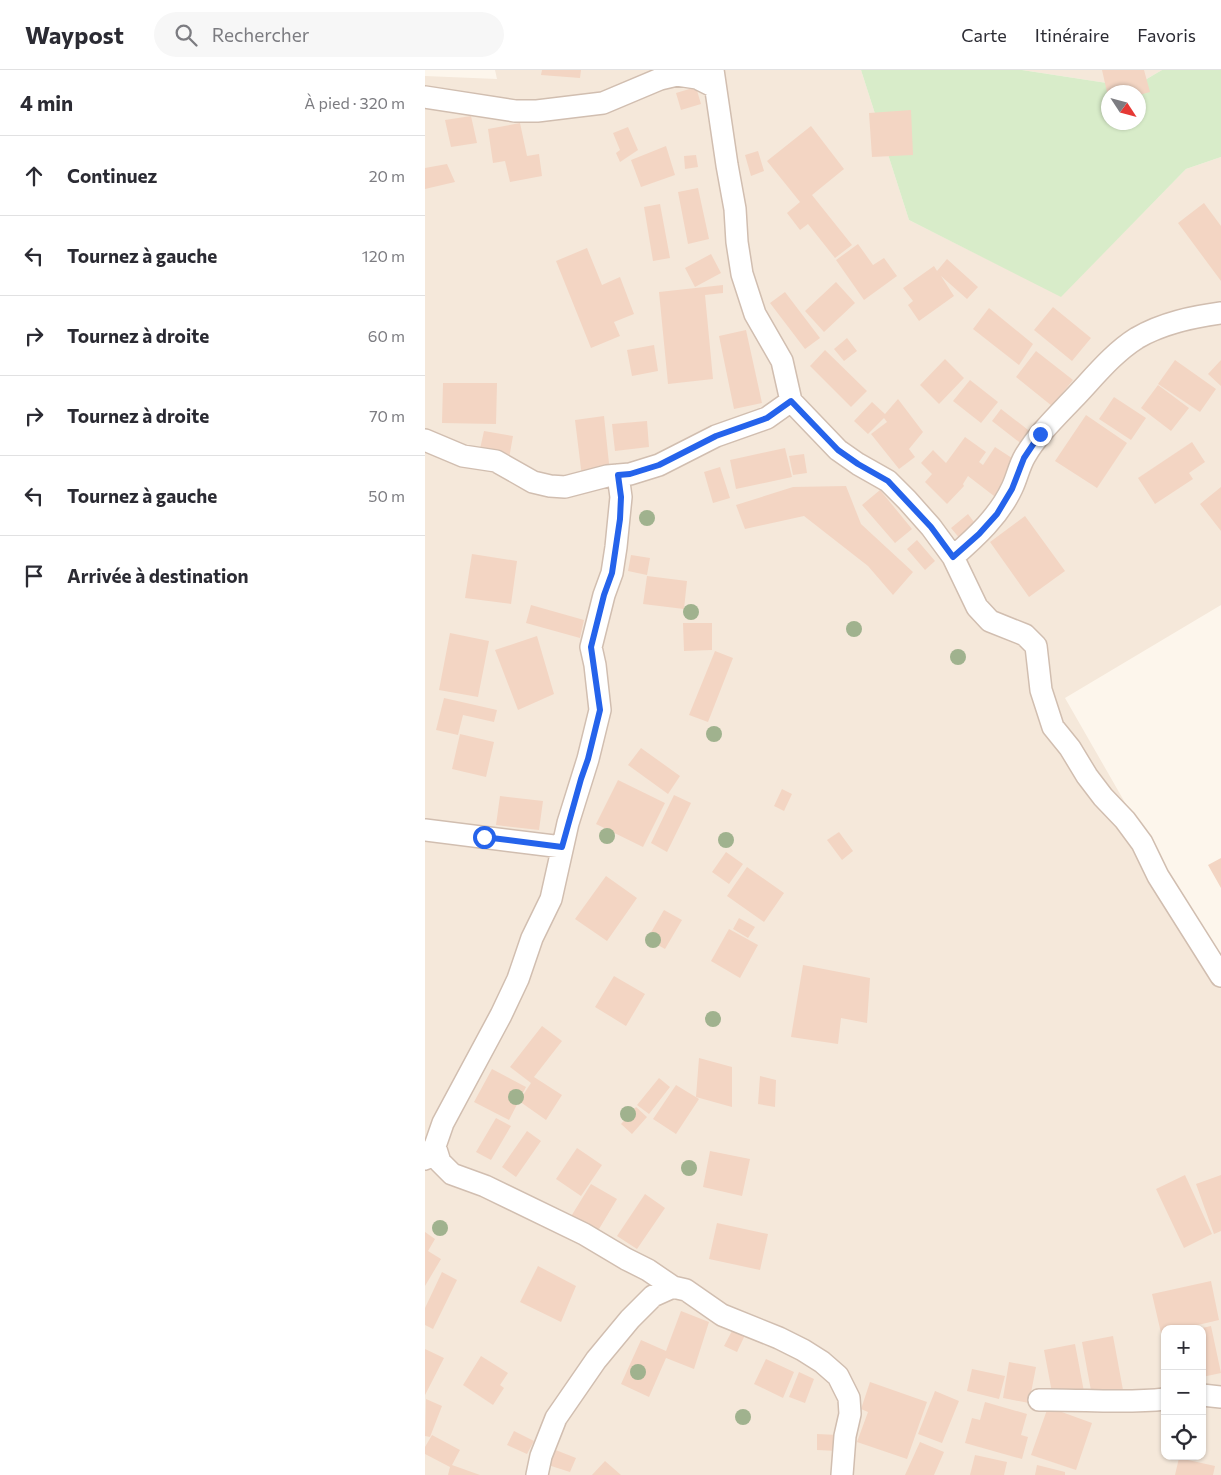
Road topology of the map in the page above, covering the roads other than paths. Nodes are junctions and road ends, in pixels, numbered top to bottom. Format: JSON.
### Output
{"nodes":[{"id":1,"x":714,"y":79,"type":"edge"},
{"id":2,"x":425,"y":97,"type":"edge"},
{"id":3,"x":1221,"y":313,"type":"edge"},
{"id":4,"x":791,"y":401,"type":"junction"},
{"id":5,"x":425,"y":440,"type":"edge"},
{"id":6,"x":618,"y":475,"type":"junction"},
{"id":7,"x":953,"y":557,"type":"junction"},
{"id":8,"x":425,"y":830,"type":"edge"},
{"id":9,"x":562,"y":847,"type":"junction"},
{"id":10,"x":1221,"y":976,"type":"edge"},
{"id":11,"x":430,"y":1152,"type":"edge"},
{"id":12,"x":673,"y":1287,"type":"junction"},
{"id":13,"x":1206,"y":1395,"type":"edge"},
{"id":14,"x":1221,"y":1397,"type":"edge"},
{"id":15,"x":1161,"y":1399,"type":"edge"},
{"id":16,"x":1039,"y":1400,"type":"dead end"},
{"id":17,"x":537,"y":1475,"type":"edge"},
{"id":18,"x":842,"y":1475,"type":"edge"}],
"edges":[{"from":1,"to":2,"type":"street"},
{"from":1,"to":4,"type":"street"},
{"from":3,"to":7,"type":"street"},
{"from":4,"to":6,"type":"street"},
{"from":4,"to":7,"type":"street"},
{"from":5,"to":6,"type":"street"},
{"from":6,"to":9,"type":"street"},
{"from":7,"to":10,"type":"street"},
{"from":8,"to":9,"type":"street"},
{"from":9,"to":11,"type":"street"},
{"from":11,"to":12,"type":"street"},
{"from":12,"to":17,"type":"street"},
{"from":12,"to":18,"type":"street"},
{"from":13,"to":14,"type":"street"},
{"from":15,"to":16,"type":"street"}]}
